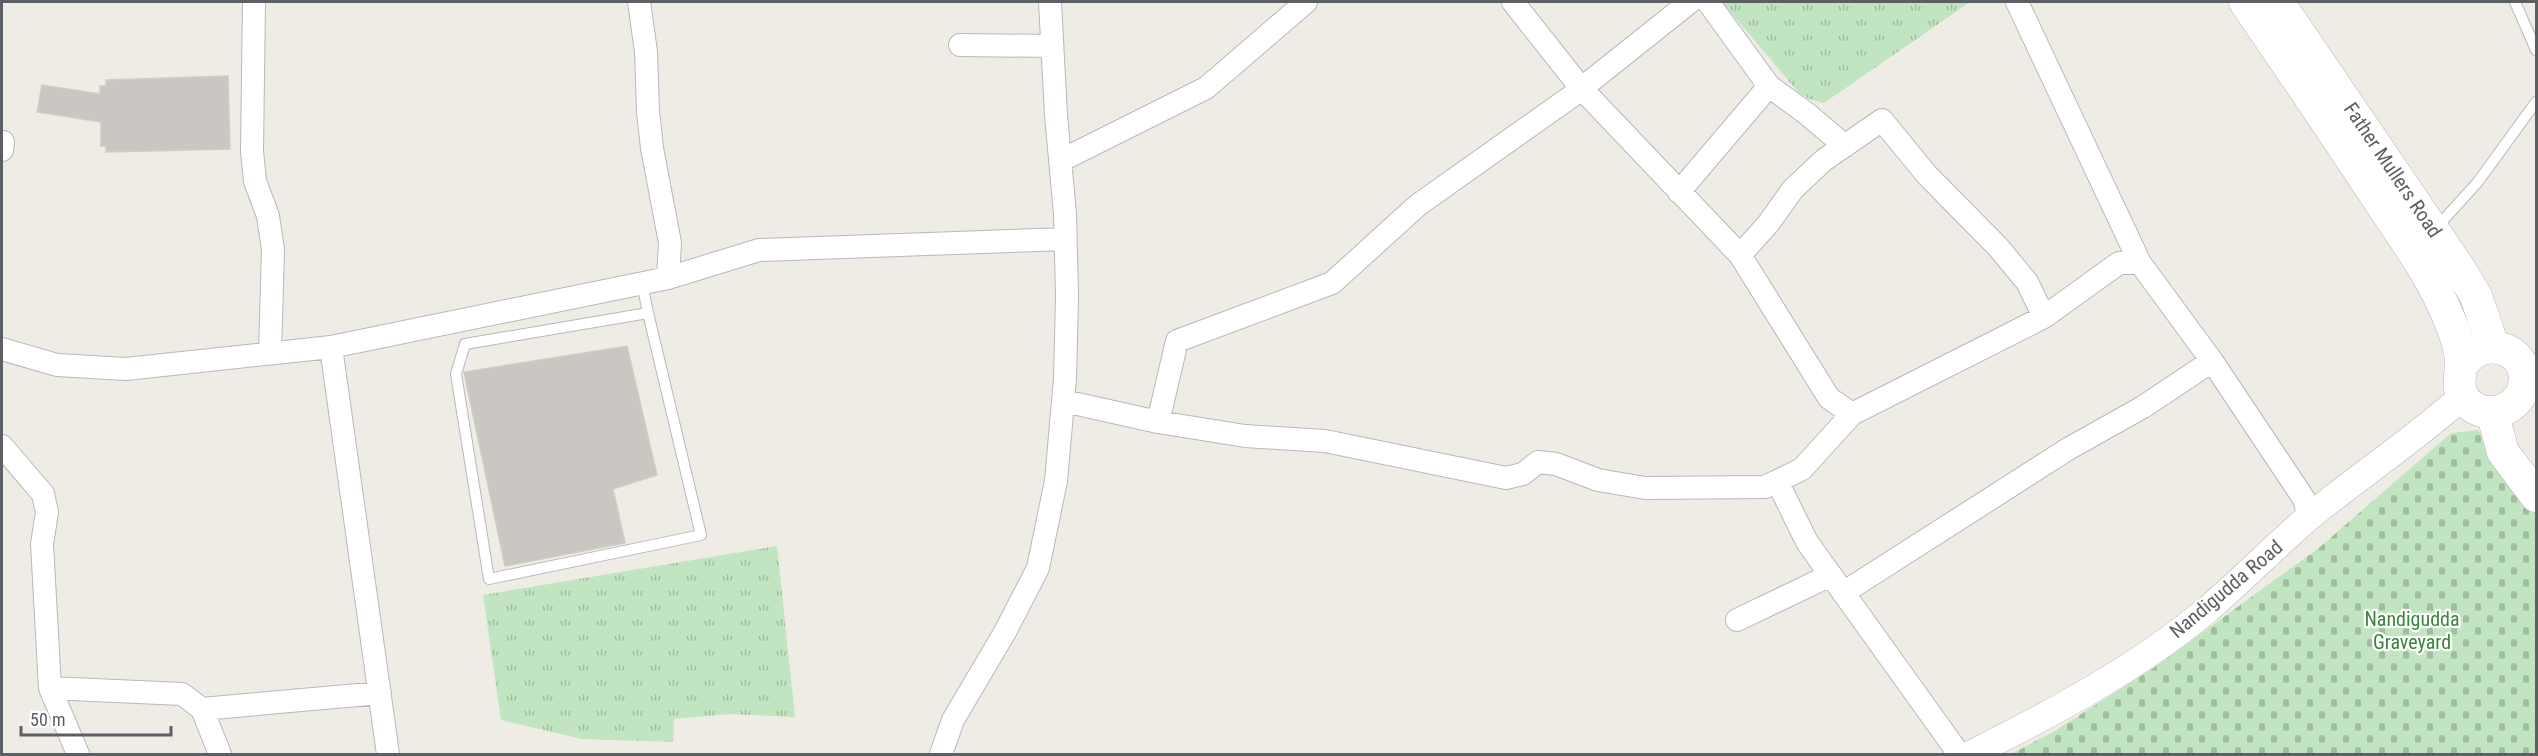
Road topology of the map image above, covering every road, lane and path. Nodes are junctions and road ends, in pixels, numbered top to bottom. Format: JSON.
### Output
{"nodes":[{"id":1,"x":254,"y":2,"type":"edge"},
{"id":2,"x":639,"y":2,"type":"edge"},
{"id":3,"x":1050,"y":2,"type":"edge"},
{"id":4,"x":1306,"y":2,"type":"edge"},
{"id":5,"x":1513,"y":2,"type":"edge"},
{"id":6,"x":1690,"y":2,"type":"edge"},
{"id":7,"x":1708,"y":2,"type":"edge"},
{"id":8,"x":2017,"y":2,"type":"edge"},
{"id":9,"x":2245,"y":2,"type":"edge"},
{"id":10,"x":2278,"y":2,"type":"edge"},
{"id":11,"x":2515,"y":2,"type":"edge"},
{"id":12,"x":960,"y":45,"type":"dead end"},
{"id":13,"x":1052,"y":46,"type":"junction"},
{"id":14,"x":2536,"y":50,"type":"edge"},
{"id":15,"x":1769,"y":86,"type":"junction"},
{"id":16,"x":1581,"y":88,"type":"junction"},
{"id":17,"x":2536,"y":102,"type":"edge"},
{"id":18,"x":1845,"y":146,"type":"junction"},
{"id":19,"x":1060,"y":161,"type":"junction"},
{"id":20,"x":1679,"y":192,"type":"junction"},
{"id":21,"x":2434,"y":231,"type":"junction"},
{"id":22,"x":1065,"y":239,"type":"junction"},
{"id":23,"x":1740,"y":255,"type":"junction"},
{"id":24,"x":2140,"y":263,"type":"junction"},
{"id":25,"x":668,"y":278,"type":"junction"},
{"id":26,"x":642,"y":283,"type":"junction"},
{"id":27,"x":648,"y":313,"type":"junction"},
{"id":28,"x":2044,"y":317,"type":"junction"},
{"id":29,"x":2493,"y":346,"type":"junction"},
{"id":30,"x":331,"y":347,"type":"junction"},
{"id":31,"x":2,"y":349,"type":"edge"},
{"id":32,"x":270,"y":353,"type":"junction"},
{"id":33,"x":2212,"y":361,"type":"junction"},
{"id":34,"x":2462,"y":381,"type":"junction"},
{"id":35,"x":2530,"y":385,"type":"edge"},
{"id":36,"x":1064,"y":401,"type":"junction"},
{"id":37,"x":2492,"y":412,"type":"junction"},
{"id":38,"x":1852,"y":414,"type":"junction"},
{"id":39,"x":1158,"y":422,"type":"junction"},
{"id":40,"x":2,"y":446,"type":"edge"},
{"id":41,"x":1777,"y":481,"type":"junction"},
{"id":42,"x":2536,"y":496,"type":"edge"},
{"id":43,"x":2309,"y":517,"type":"junction"},
{"id":44,"x":1837,"y":584,"type":"junction"},
{"id":45,"x":1737,"y":620,"type":"dead end"},
{"id":46,"x":50,"y":688,"type":"junction"},
{"id":47,"x":380,"y":693,"type":"junction"},
{"id":48,"x":202,"y":709,"type":"junction"},
{"id":49,"x":78,"y":754,"type":"edge"},
{"id":50,"x":220,"y":754,"type":"edge"},
{"id":51,"x":388,"y":754,"type":"edge"},
{"id":52,"x":941,"y":754,"type":"edge"},
{"id":53,"x":1959,"y":754,"type":"edge"},
{"id":54,"x":1971,"y":754,"type":"edge"}],
"edges":[{"from":1,"to":32,"type":"street"},
{"from":2,"to":25,"type":"street"},
{"from":3,"to":13,"type":"street"},
{"from":4,"to":19,"type":"street"},
{"from":5,"to":16,"type":"street"},
{"from":6,"to":16,"type":"street"},
{"from":7,"to":15,"type":"street"},
{"from":8,"to":24,"type":"street"},
{"from":9,"to":34,"type":"main road"},
{"from":10,"to":21,"type":"main road","name":"Father Mullers Road"},
{"from":11,"to":14,"type":"lane"},
{"from":12,"to":13,"type":"street"},
{"from":13,"to":19,"type":"street"},
{"from":15,"to":18,"type":"street"},
{"from":15,"to":20,"type":"street"},
{"from":16,"to":20,"type":"street"},
{"from":16,"to":39,"type":"street"},
{"from":17,"to":21,"type":"lane"},
{"from":18,"to":23,"type":"street"},
{"from":18,"to":28,"type":"street"},
{"from":19,"to":22,"type":"street"},
{"from":20,"to":23,"type":"street"},
{"from":21,"to":29,"type":"main road","name":"Father Mullers Road"},
{"from":22,"to":25,"type":"street"},
{"from":22,"to":36,"type":"street"},
{"from":23,"to":38,"type":"street"},
{"from":24,"to":28,"type":"street"},
{"from":24,"to":33,"type":"street"},
{"from":25,"to":26,"type":"street"},
{"from":26,"to":27,"type":"lane"},
{"from":26,"to":30,"type":"street"},
{"from":27,"to":27,"type":"lane"},
{"from":28,"to":38,"type":"street"},
{"from":29,"to":34,"type":"main road"},
{"from":29,"to":35,"type":"main road"},
{"from":30,"to":32,"type":"street"},
{"from":30,"to":47,"type":"street"},
{"from":31,"to":32,"type":"street"},
{"from":33,"to":43,"type":"street"},
{"from":33,"to":44,"type":"street"},
{"from":34,"to":37,"type":"main road"},
{"from":34,"to":43,"type":"street","name":"Nandigudda Road"},
{"from":35,"to":37,"type":"main road"},
{"from":36,"to":39,"type":"street"},
{"from":36,"to":52,"type":"street"},
{"from":37,"to":42,"type":"main road"},
{"from":38,"to":41,"type":"street"},
{"from":39,"to":41,"type":"street"},
{"from":40,"to":46,"type":"street"},
{"from":41,"to":44,"type":"street"},
{"from":43,"to":54,"type":"street","name":"Nandigudda Road"},
{"from":44,"to":45,"type":"street"},
{"from":44,"to":53,"type":"street"},
{"from":46,"to":48,"type":"street"},
{"from":46,"to":49,"type":"street"},
{"from":47,"to":48,"type":"street"},
{"from":47,"to":51,"type":"street"},
{"from":48,"to":50,"type":"street"}]}
